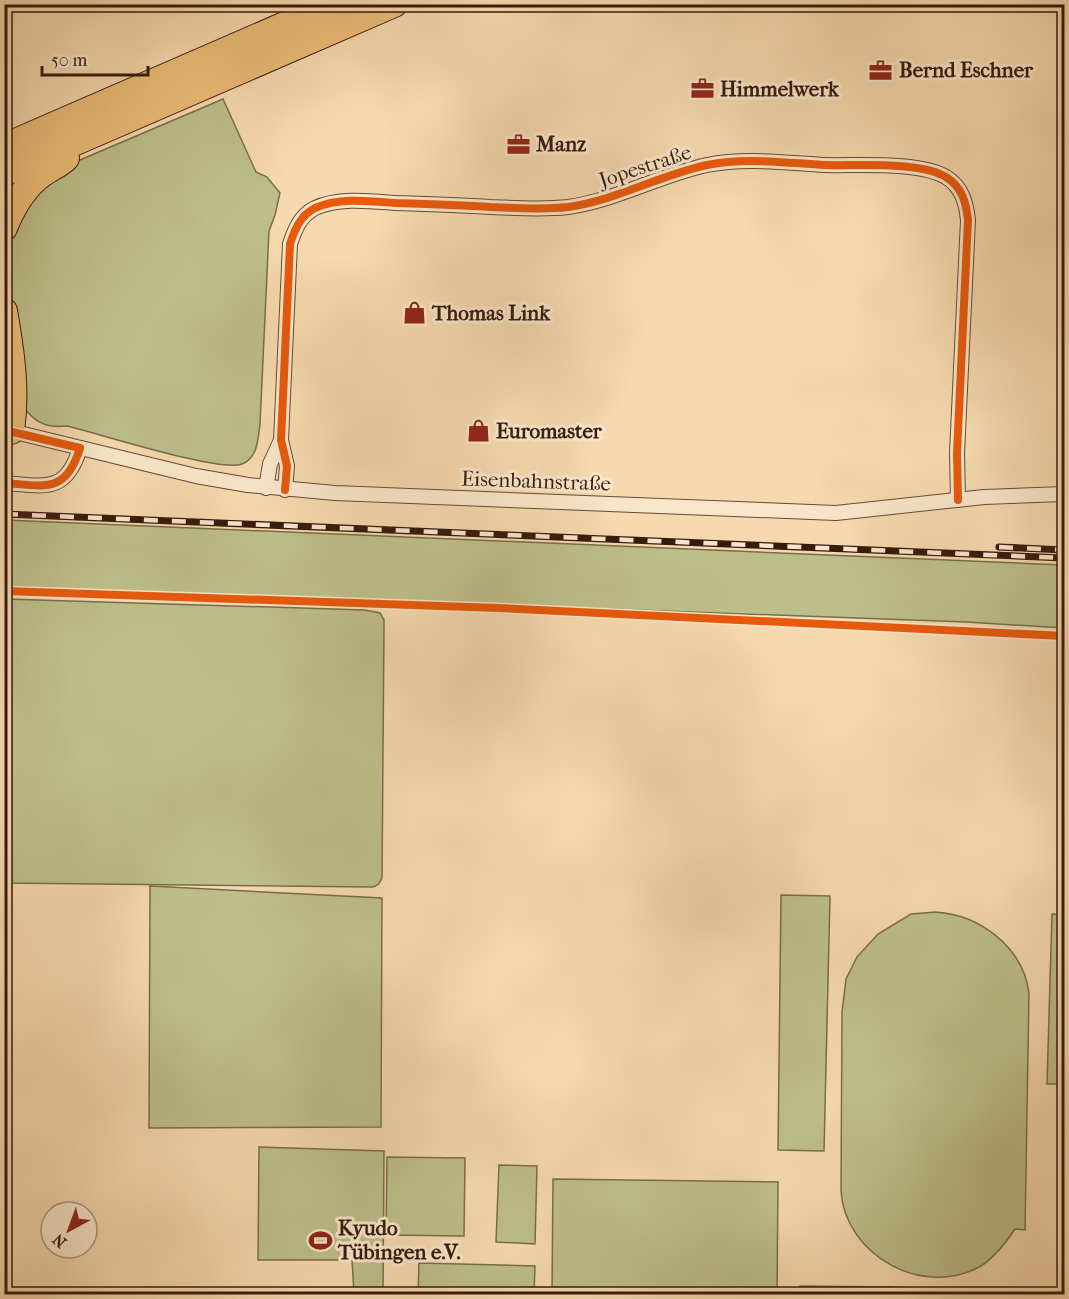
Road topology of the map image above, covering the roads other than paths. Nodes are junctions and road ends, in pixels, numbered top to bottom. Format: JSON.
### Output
{"nodes":[{"id":1,"x":333,"y":4,"type":"edge"},
{"id":2,"x":394,"y":4,"type":"edge"},
{"id":3,"x":77,"y":142,"type":"junction"},
{"id":4,"x":4,"y":147,"type":"edge"},
{"id":5,"x":4,"y":173,"type":"edge"},
{"id":6,"x":4,"y":228,"type":"edge"},
{"id":7,"x":4,"y":311,"type":"edge"},
{"id":8,"x":11,"y":431,"type":"joint"},
{"id":9,"x":281,"y":440,"type":"junction"},
{"id":10,"x":80,"y":448,"type":"junction"},
{"id":11,"x":4,"y":483,"type":"edge"},
{"id":12,"x":266,"y":488,"type":"junction"},
{"id":13,"x":285,"y":490,"type":"junction"},
{"id":14,"x":1065,"y":494,"type":"edge"},
{"id":15,"x":958,"y":500,"type":"junction"}],
"edges":[{"from":1,"to":4,"type":"highway"},
{"from":2,"to":3,"type":"highway"},
{"from":3,"to":5,"type":"highway"},
{"from":3,"to":6,"type":"highway"},
{"from":7,"to":8,"type":"highway"},
{"from":8,"to":10,"type":"street","name":"Eisenbahnstraße"},
{"from":9,"to":12,"type":"street","name":"Jopestraße"},
{"from":9,"to":13,"type":"street","name":"Jopestraße"},
{"from":9,"to":15,"type":"street","name":"Jopestraße"},
{"from":10,"to":11,"type":"street"},
{"from":10,"to":12,"type":"street","name":"Eisenbahnstraße"},
{"from":12,"to":13,"type":"street","name":"Eisenbahnstraße"},
{"from":13,"to":15,"type":"street","name":"Eisenbahnstraße"},
{"from":14,"to":15,"type":"street","name":"Eisenbahnstraße"}]}
